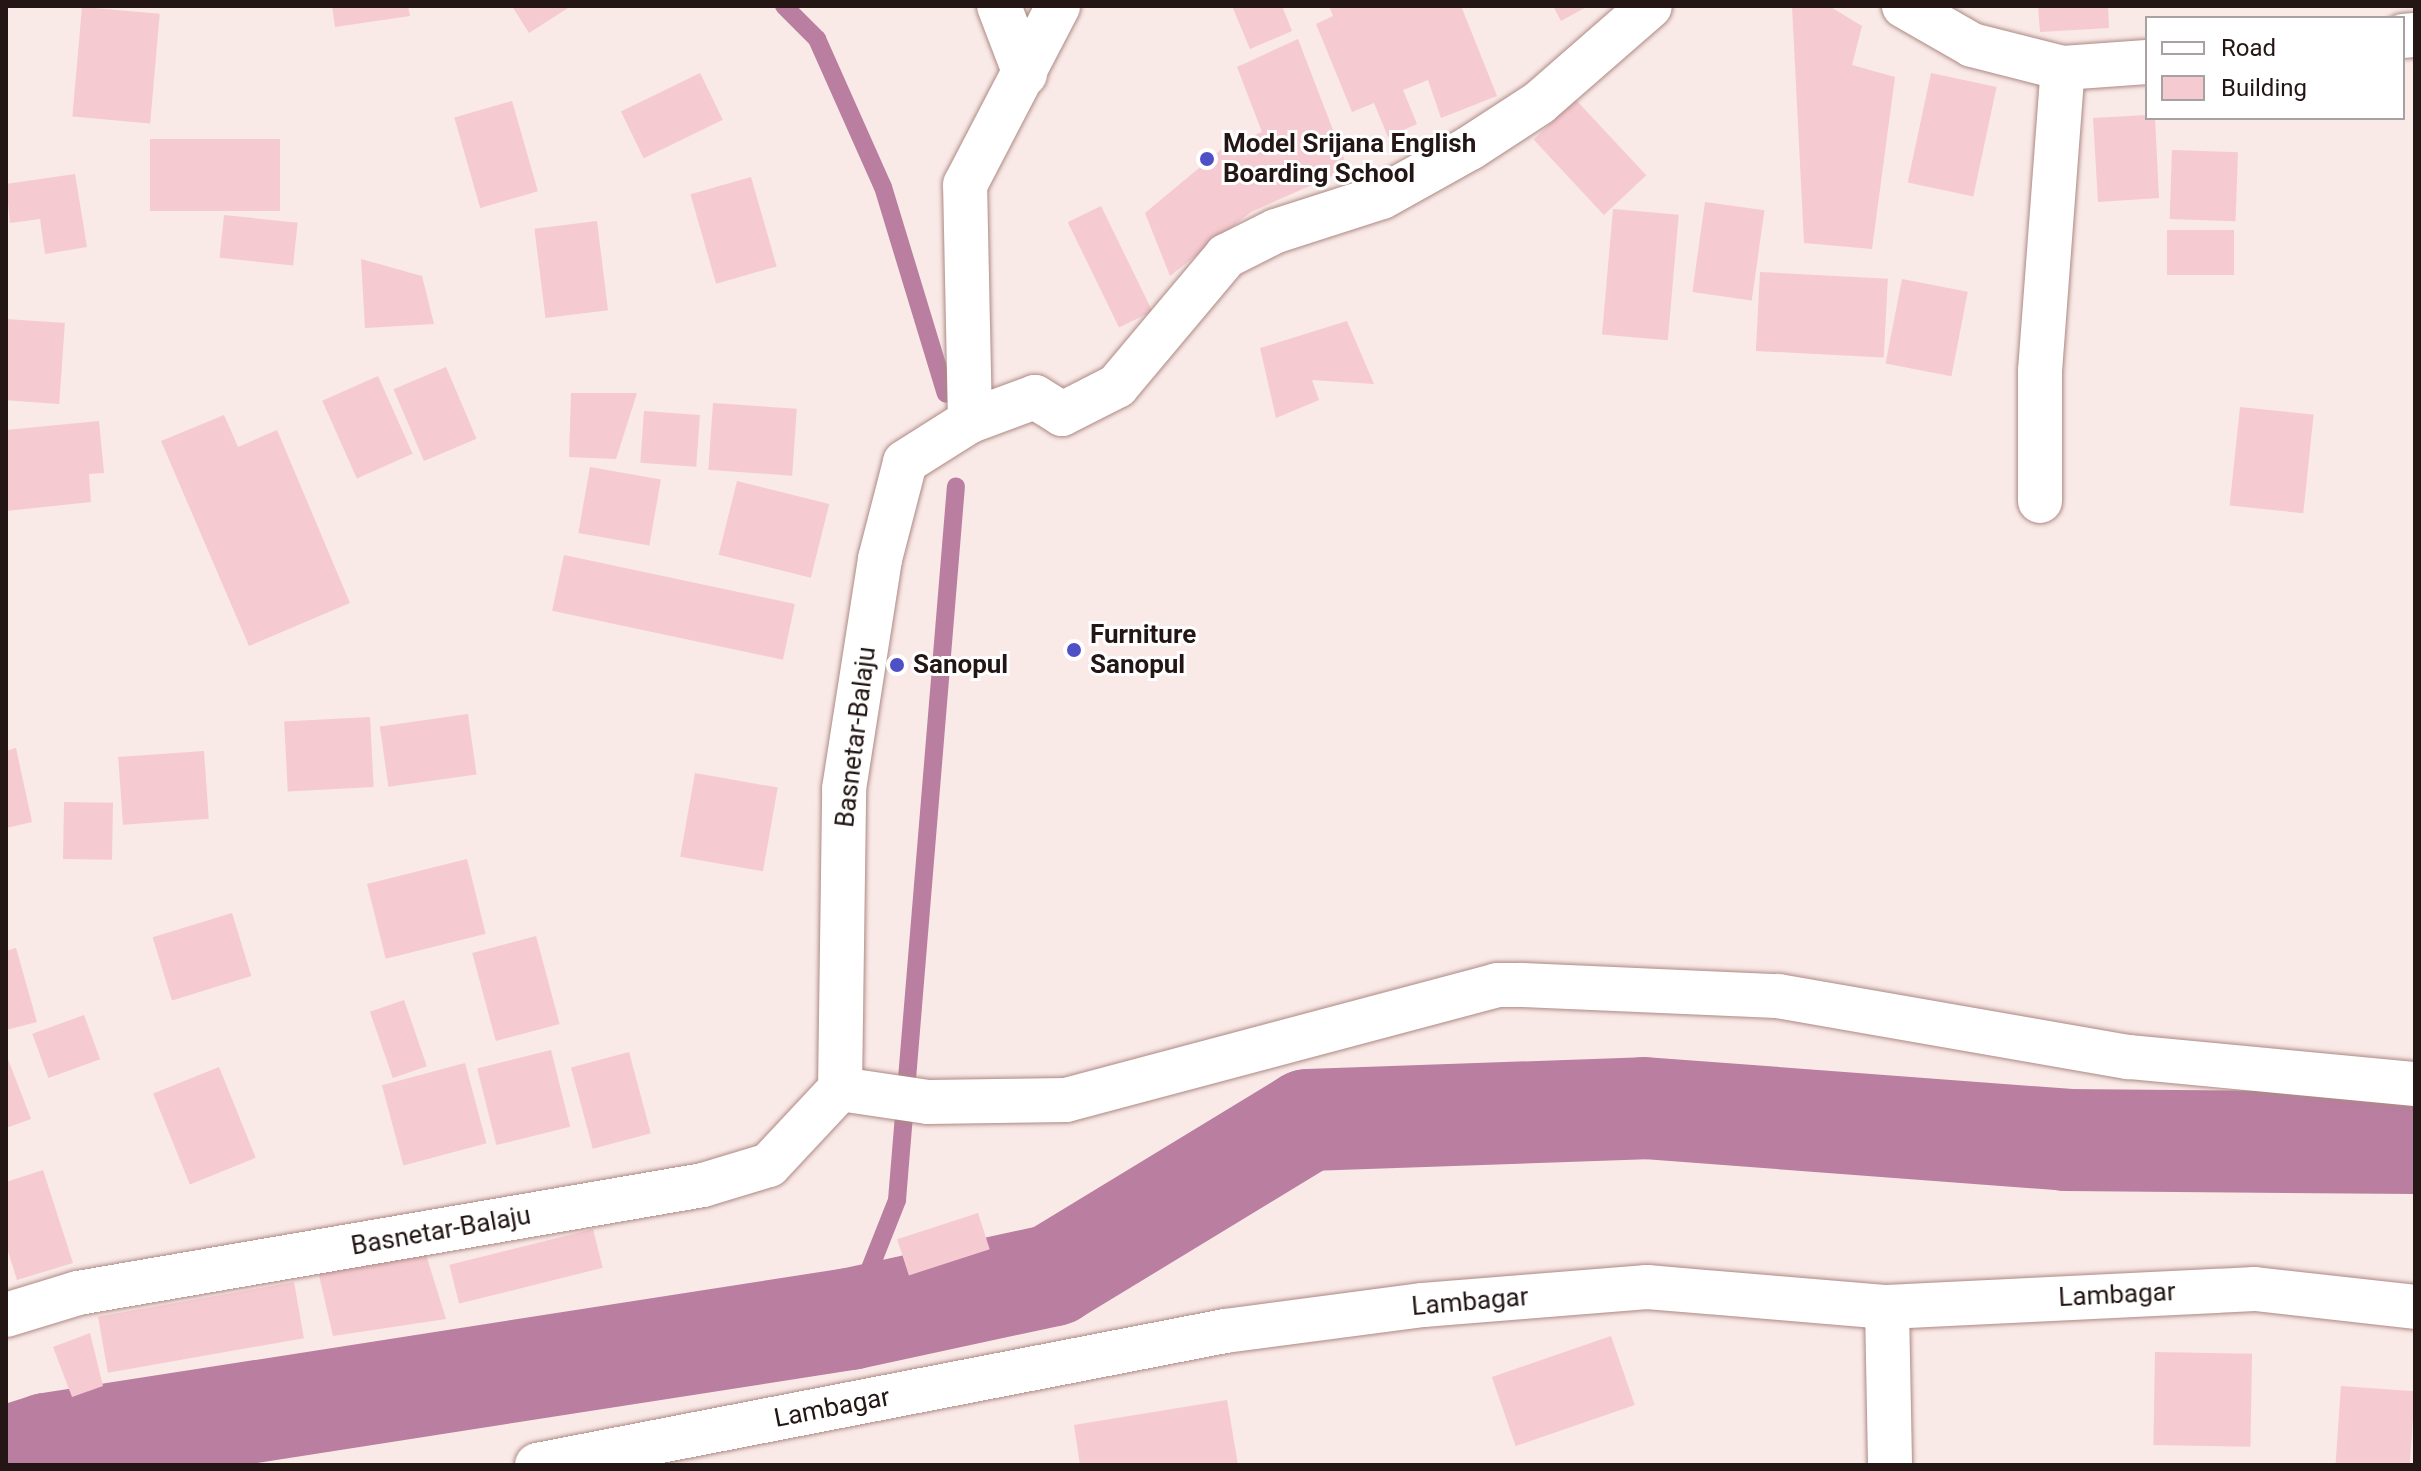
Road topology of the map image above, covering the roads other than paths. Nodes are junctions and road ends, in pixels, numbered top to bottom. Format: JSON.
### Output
{"nodes":[{"id":1,"x":999,"y":6,"type":"edge"},
{"id":2,"x":1058,"y":6,"type":"edge"},
{"id":3,"x":1650,"y":6,"type":"edge"},
{"id":4,"x":1904,"y":6,"type":"edge"},
{"id":5,"x":2145,"y":62,"type":"edge"},
{"id":6,"x":2063,"y":68,"type":"junction"},
{"id":7,"x":1025,"y":74,"type":"junction"},
{"id":8,"x":970,"y":421,"type":"junction"},
{"id":9,"x":2040,"y":501,"type":"dead end"},
{"id":10,"x":2415,"y":1084,"type":"edge"},
{"id":11,"x":853,"y":1089,"type":"junction"},
{"id":12,"x":1887,"y":1307,"type":"junction"},
{"id":13,"x":2415,"y":1307,"type":"edge"},
{"id":14,"x":6,"y":1315,"type":"edge"},
{"id":15,"x":537,"y":1465,"type":"edge"},
{"id":16,"x":1890,"y":1465,"type":"edge"}],
"edges":[{"from":1,"to":7,"type":"street"},
{"from":2,"to":7,"type":"street"},
{"from":3,"to":8,"type":"street","name":"Basnetar-Balaju"},
{"from":4,"to":6,"type":"street"},
{"from":5,"to":6,"type":"street"},
{"from":6,"to":9,"type":"street"},
{"from":7,"to":8,"type":"street"},
{"from":8,"to":11,"type":"street","name":"Basnetar-Balaju"},
{"from":10,"to":11,"type":"street"},
{"from":11,"to":14,"type":"street","name":"Basnetar-Balaju"},
{"from":12,"to":13,"type":"street","name":"Lambagar"},
{"from":12,"to":15,"type":"street","name":"Lambagar"},
{"from":12,"to":16,"type":"street"}]}
